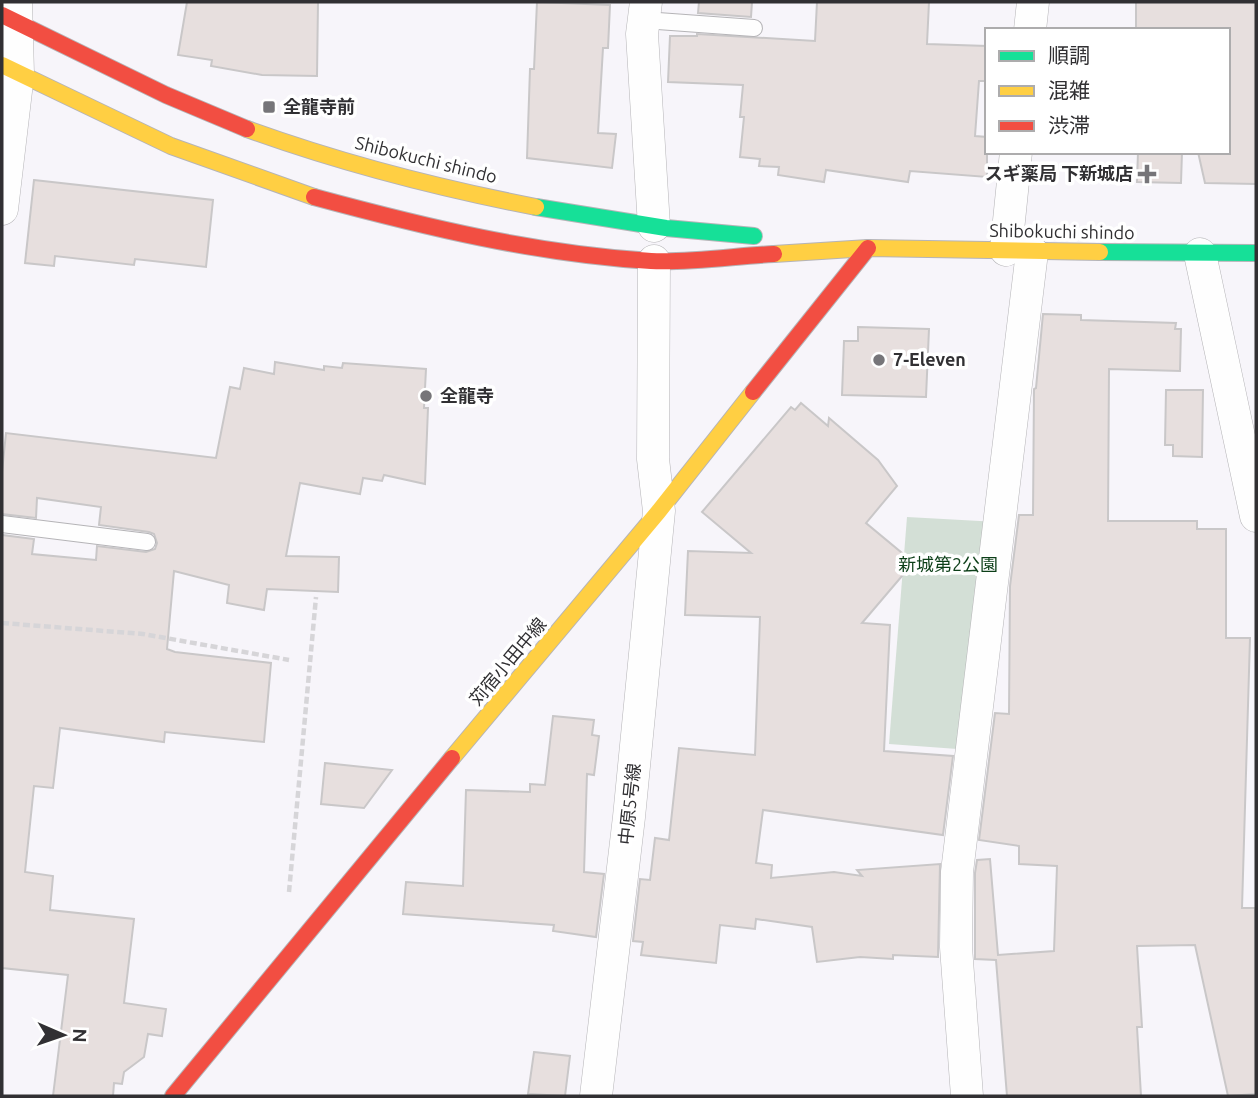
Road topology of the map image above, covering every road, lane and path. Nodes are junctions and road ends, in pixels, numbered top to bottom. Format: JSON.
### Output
{"nodes":[{"id":1,"x":1033,"y":2,"type":"edge"},
{"id":2,"x":645,"y":11,"type":"edge"},
{"id":3,"x":11,"y":13,"type":"edge"},
{"id":4,"x":754,"y":28,"type":"dead end"},
{"id":5,"x":1030,"y":28,"type":"edge"},
{"id":6,"x":10,"y":70,"type":"edge"},
{"id":7,"x":6,"y":140,"type":"edge"},
{"id":8,"x":1016,"y":154,"type":"edge"},
{"id":9,"x":2,"y":209,"type":"edge"},
{"id":10,"x":654,"y":226,"type":"junction"},
{"id":11,"x":868,"y":248,"type":"junction"},
{"id":12,"x":1019,"y":251,"type":"junction"},
{"id":13,"x":1256,"y":253,"type":"edge"},
{"id":14,"x":1200,"y":254,"type":"junction"},
{"id":15,"x":654,"y":261,"type":"junction"},
{"id":16,"x":659,"y":511,"type":"junction"},
{"id":17,"x":1256,"y":516,"type":"edge"},
{"id":18,"x":2,"y":524,"type":"edge"},
{"id":19,"x":147,"y":542,"type":"dead end"},
{"id":20,"x":316,"y":597,"type":"dead end"},
{"id":21,"x":2,"y":622,"type":"edge"},
{"id":22,"x":289,"y":660,"type":"dead end"},
{"id":23,"x":289,"y":893,"type":"dead end"},
{"id":24,"x":173,"y":1096,"type":"edge"},
{"id":25,"x":596,"y":1096,"type":"edge"},
{"id":26,"x":967,"y":1096,"type":"edge"}],
"edges":[{"from":1,"to":5,"type":"street"},
{"from":2,"to":4,"type":"lane"},
{"from":2,"to":10,"type":"street"},
{"from":3,"to":6,"type":"street"},
{"from":3,"to":10,"type":"street","name":"Shibokuchi shindo"},
{"from":6,"to":7,"type":"street"},
{"from":6,"to":15,"type":"street","name":"Shibokuchi shindo"},
{"from":7,"to":9,"type":"street"},
{"from":8,"to":12,"type":"street"},
{"from":10,"to":11,"type":"street","name":"Shibokuchi shindo"},
{"from":11,"to":12,"type":"street","name":"Shibokuchi shindo"},
{"from":11,"to":15,"type":"street","name":"Shibokuchi shindo"},
{"from":11,"to":16,"type":"street","name":"苅宿小田中線"},
{"from":12,"to":14,"type":"street","name":"Shibokuchi shindo"},
{"from":12,"to":26,"type":"street"},
{"from":13,"to":14,"type":"street","name":"Shibokuchi shindo"},
{"from":14,"to":17,"type":"street"},
{"from":15,"to":16,"type":"street","name":"中原5号線"},
{"from":16,"to":24,"type":"street","name":"苅宿小田中線"},
{"from":16,"to":25,"type":"street","name":"中原5号線"},
{"from":18,"to":19,"type":"lane"},
{"from":20,"to":23,"type":"path"},
{"from":21,"to":22,"type":"path"}]}
